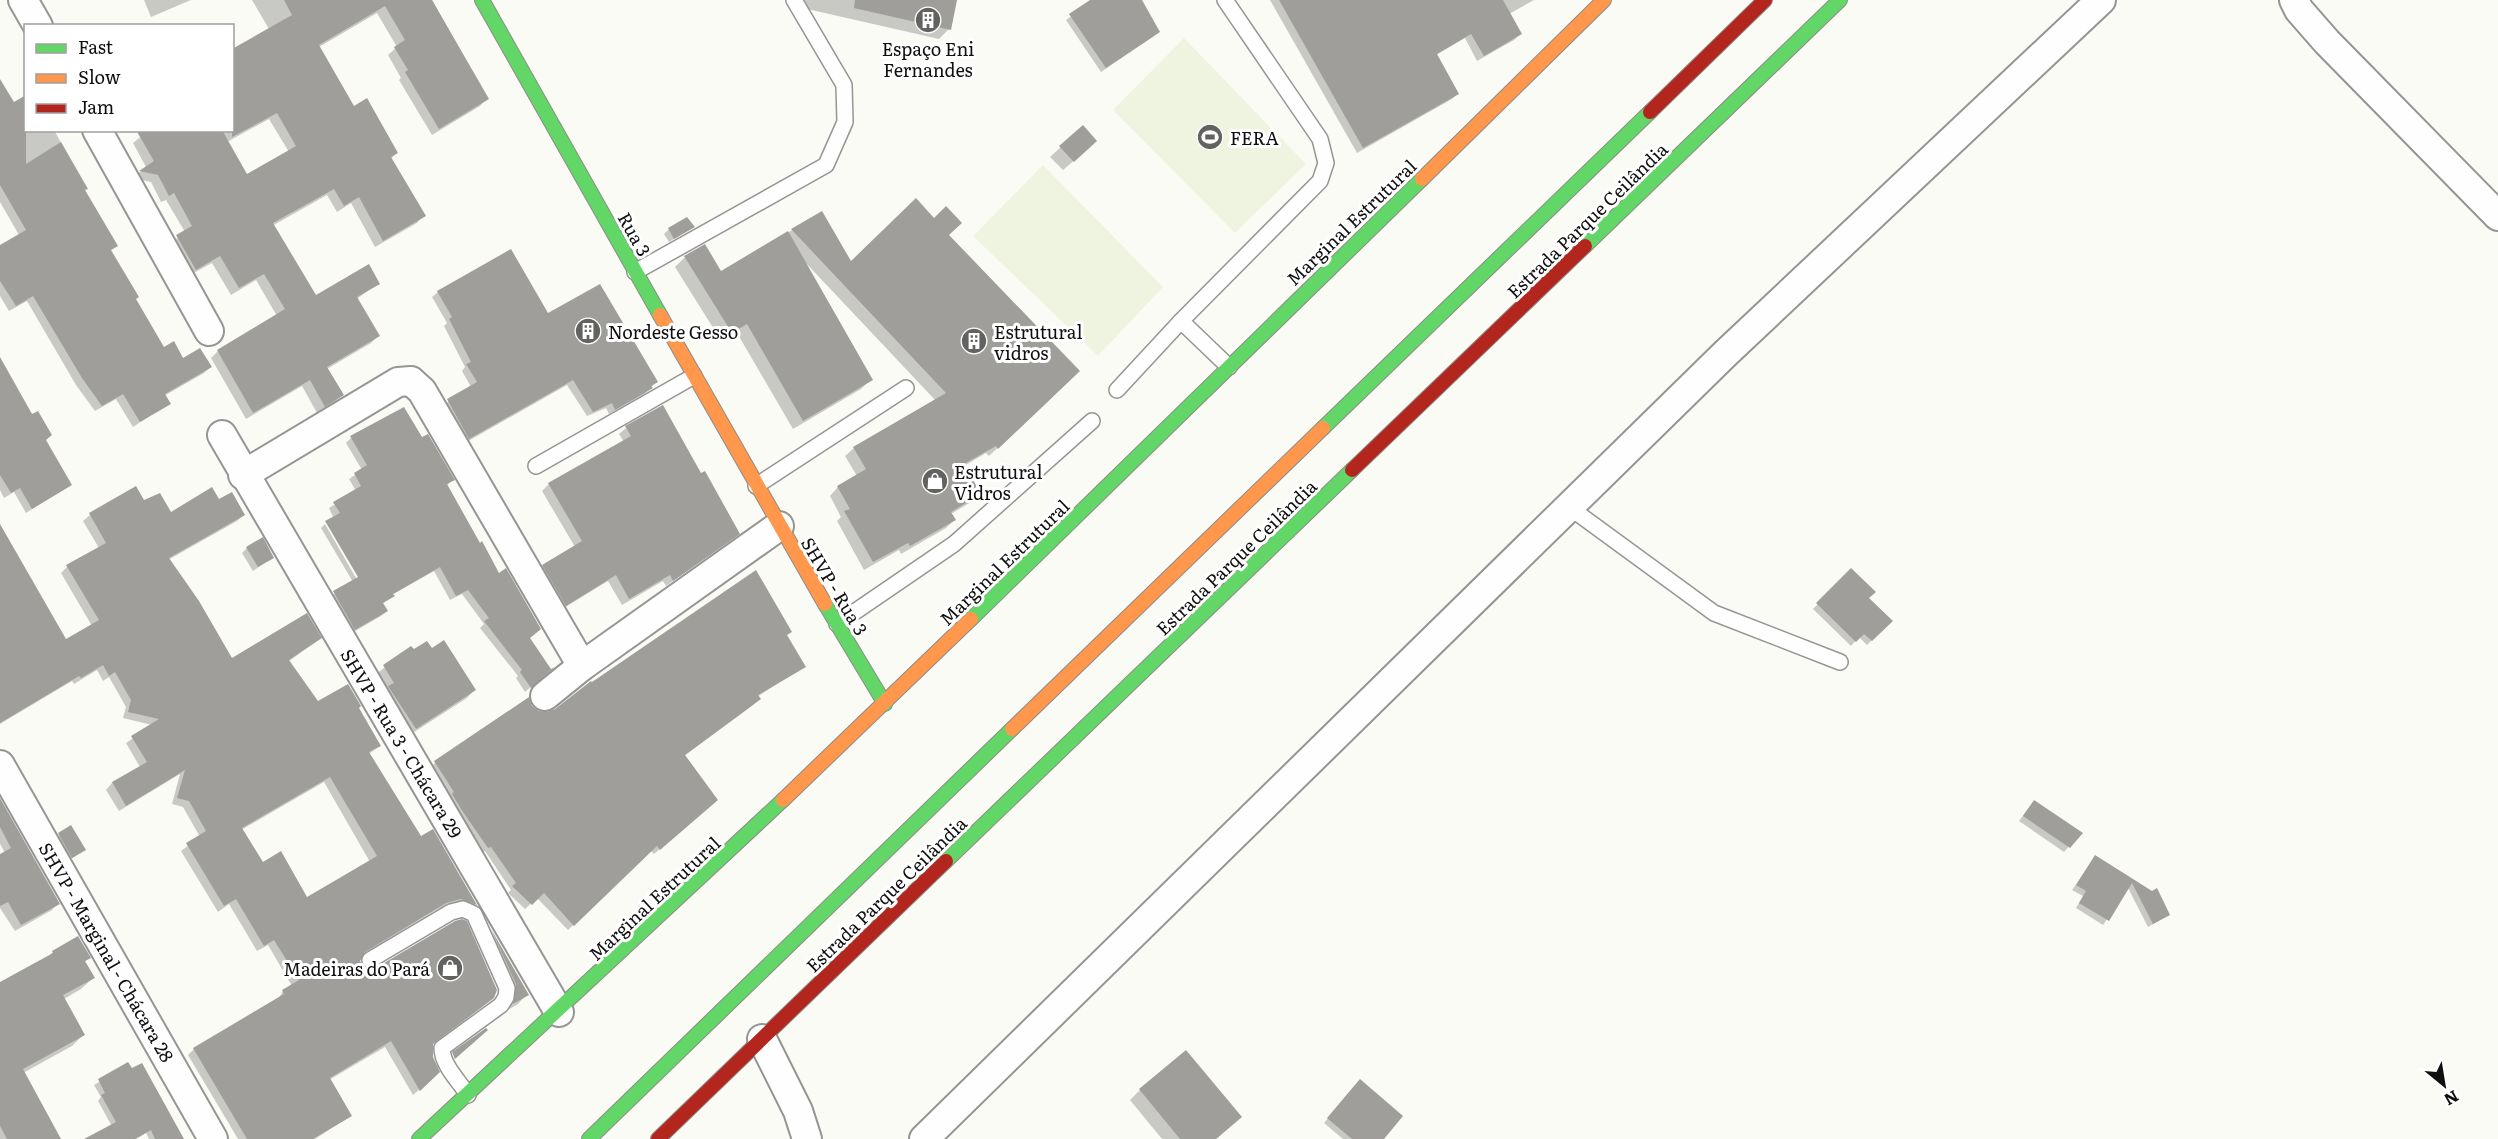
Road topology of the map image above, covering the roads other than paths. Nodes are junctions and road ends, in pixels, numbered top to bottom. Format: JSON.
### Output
{"nodes":[{"id":1,"x":23,"y":0,"type":"edge"},
{"id":2,"x":482,"y":0,"type":"edge"},
{"id":3,"x":794,"y":0,"type":"edge"},
{"id":4,"x":1225,"y":0,"type":"edge"},
{"id":5,"x":1604,"y":0,"type":"edge"},
{"id":6,"x":1765,"y":0,"type":"edge"},
{"id":7,"x":1840,"y":0,"type":"edge"},
{"id":8,"x":2101,"y":0,"type":"edge"},
{"id":9,"x":2294,"y":0,"type":"edge"},
{"id":10,"x":37,"y":24,"type":"edge"},
{"id":11,"x":98,"y":132,"type":"edge"},
{"id":12,"x":2498,"y":216,"type":"edge"},
{"id":13,"x":635,"y":272,"type":"junction"},
{"id":14,"x":1180,"y":321,"type":"junction"},
{"id":15,"x":209,"y":331,"type":"dead end"},
{"id":16,"x":1229,"y":367,"type":"junction"},
{"id":17,"x":694,"y":376,"type":"junction"},
{"id":18,"x":906,"y":388,"type":"dead end"},
{"id":19,"x":1117,"y":390,"type":"dead end"},
{"id":20,"x":1092,"y":421,"type":"dead end"},
{"id":21,"x":222,"y":435,"type":"dead end"},
{"id":22,"x":536,"y":466,"type":"dead end"},
{"id":23,"x":243,"y":474,"type":"junction"},
{"id":24,"x":756,"y":486,"type":"junction"},
{"id":25,"x":1569,"y":507,"type":"junction"},
{"id":26,"x":779,"y":526,"type":"junction"},
{"id":27,"x":837,"y":624,"type":"junction"},
{"id":28,"x":1840,"y":662,"type":"dead end"},
{"id":29,"x":582,"y":666,"type":"junction"},
{"id":30,"x":545,"y":696,"type":"dead end"},
{"id":31,"x":885,"y":704,"type":"junction"},
{"id":32,"x":0,"y":765,"type":"edge"},
{"id":33,"x":370,"y":960,"type":"dead end"},
{"id":34,"x":559,"y":1012,"type":"junction"},
{"id":35,"x":762,"y":1039,"type":"junction"},
{"id":36,"x":468,"y":1095,"type":"junction"},
{"id":37,"x":213,"y":1139,"type":"edge"},
{"id":38,"x":419,"y":1139,"type":"edge"},
{"id":39,"x":590,"y":1139,"type":"edge"},
{"id":40,"x":658,"y":1139,"type":"edge"},
{"id":41,"x":807,"y":1139,"type":"edge"},
{"id":42,"x":924,"y":1139,"type":"edge"}],
"edges":[{"from":1,"to":10,"type":"street"},
{"from":2,"to":13,"type":"main road","name":"Rua 3"},
{"from":3,"to":13,"type":"lane"},
{"from":4,"to":14,"type":"lane"},
{"from":5,"to":16,"type":"main road","name":"Marginal Estrutural"},
{"from":6,"to":39,"type":"main road","name":"Estrada Parque Ceilândia"},
{"from":7,"to":35,"type":"main road","name":"Estrada Parque Ceilândia"},
{"from":8,"to":25,"type":"street"},
{"from":9,"to":12,"type":"street"},
{"from":11,"to":15,"type":"street"},
{"from":13,"to":17,"type":"main road","name":"Rua 3"},
{"from":14,"to":16,"type":"lane"},
{"from":14,"to":19,"type":"lane"},
{"from":16,"to":31,"type":"main road","name":"Marginal Estrutural"},
{"from":17,"to":22,"type":"lane"},
{"from":17,"to":24,"type":"main road","name":"Rua 3"},
{"from":18,"to":24,"type":"lane"},
{"from":20,"to":27,"type":"lane"},
{"from":21,"to":23,"type":"street","name":"SHVP - Rua 3 - Chácara 29"},
{"from":23,"to":29,"type":"street"},
{"from":23,"to":34,"type":"street","name":"SHVP - Rua 3 - Chácara 29"},
{"from":24,"to":26,"type":"main road","name":"SHVP - Rua 3"},
{"from":25,"to":28,"type":"lane"},
{"from":25,"to":42,"type":"street"},
{"from":26,"to":27,"type":"main road","name":"SHVP - Rua 3"},
{"from":26,"to":29,"type":"street"},
{"from":27,"to":31,"type":"main road","name":"SHVP - Rua 3"},
{"from":29,"to":30,"type":"street"},
{"from":31,"to":34,"type":"main road","name":"Marginal Estrutural"},
{"from":32,"to":37,"type":"street","name":"SHVP - Marginal - Chácara 28"},
{"from":33,"to":36,"type":"lane"},
{"from":34,"to":36,"type":"main road","name":"Marginal Estrutural"},
{"from":35,"to":40,"type":"main road","name":"Estrada Parque Ceilândia"},
{"from":35,"to":41,"type":"street"},
{"from":36,"to":38,"type":"main road","name":"Marginal Estrutural"}]}
